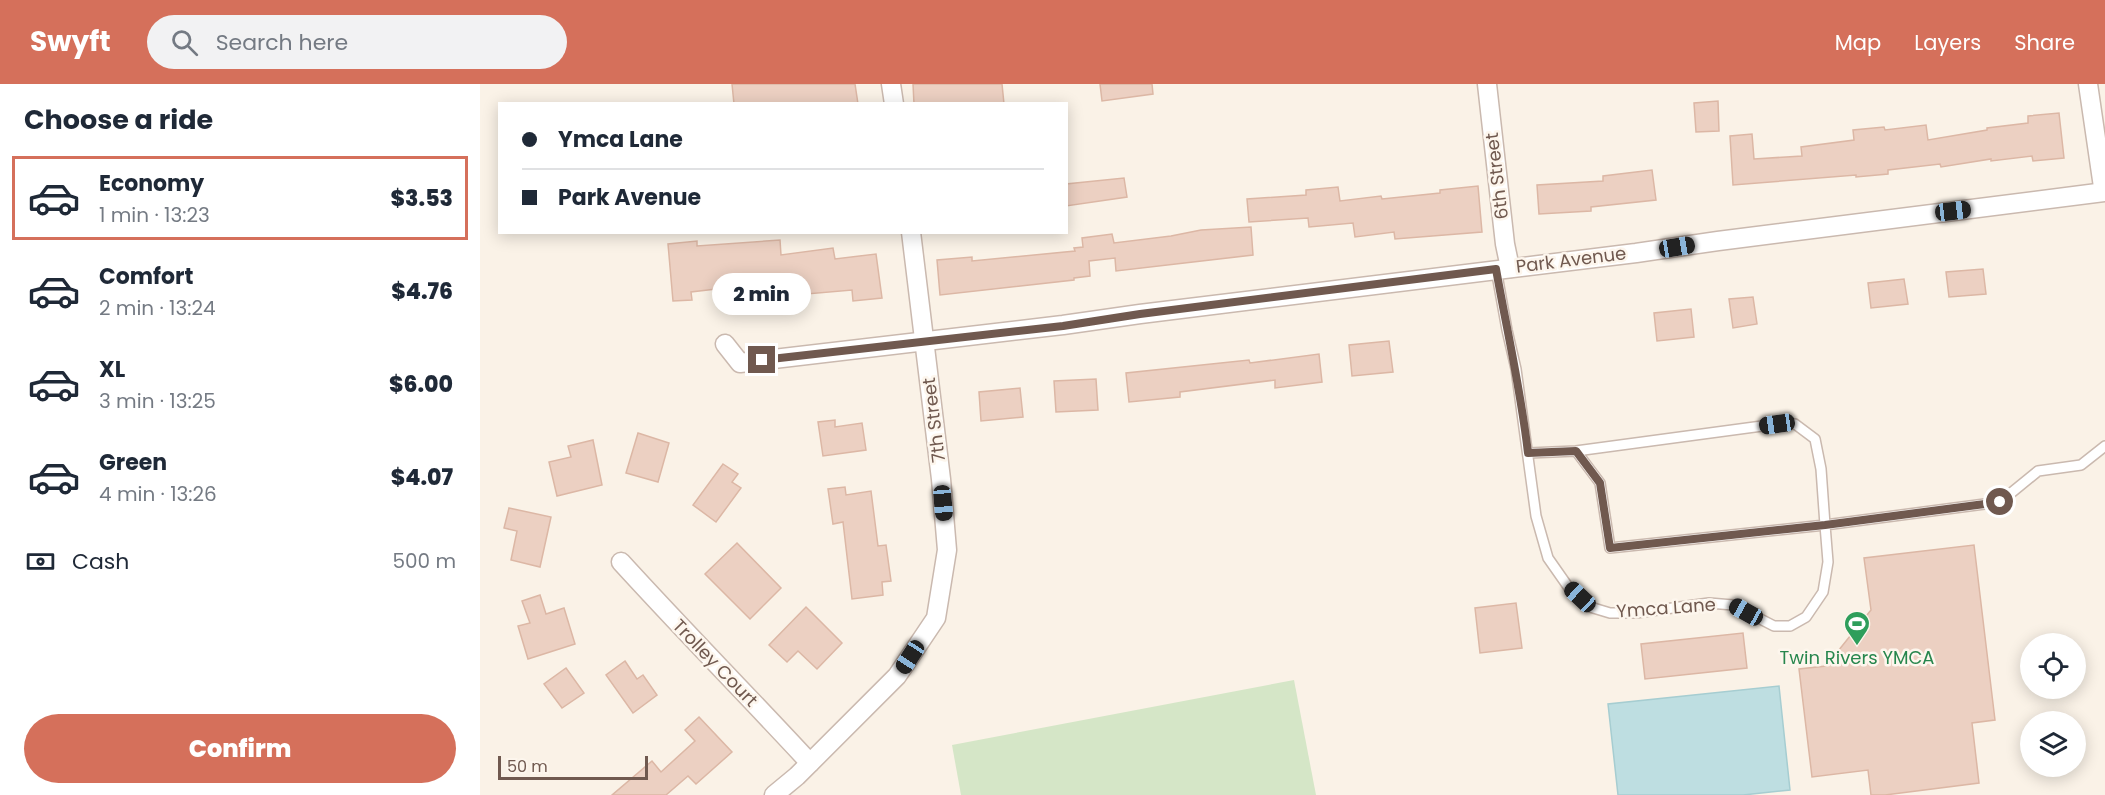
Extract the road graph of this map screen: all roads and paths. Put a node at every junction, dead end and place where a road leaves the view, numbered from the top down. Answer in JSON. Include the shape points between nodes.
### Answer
{"nodes":[{"id":1,"x":891,"y":84,"type":"edge"},
{"id":2,"x":1487,"y":84,"type":"edge"},
{"id":3,"x":2088,"y":84,"type":"edge"},
{"id":4,"x":894,"y":102,"type":"edge"},
{"id":5,"x":2105,"y":190,"type":"edge"},
{"id":6,"x":911,"y":234,"type":"edge"},
{"id":7,"x":1503,"y":268,"type":"junction"},
{"id":8,"x":925,"y":342,"type":"junction"},
{"id":9,"x":725,"y":344,"type":"dead end"},
{"id":10,"x":2105,"y":446,"type":"edge"},
{"id":11,"x":1576,"y":451,"type":"junction"},
{"id":12,"x":1528,"y":453,"type":"junction"},
{"id":13,"x":1825,"y":525,"type":"junction"},
{"id":14,"x":621,"y":562,"type":"dead end"},
{"id":15,"x":810,"y":763,"type":"junction"},
{"id":16,"x":774,"y":795,"type":"edge"}],
"edges":[{"from":1,"to":4,"type":"street"},
{"from":2,"to":7,"type":"street","name":"6th Street","via":[[1505,244]]},
{"from":3,"to":5,"type":"street"},
{"from":5,"to":7,"type":"street","name":"Park Avenue"},
{"from":6,"to":8,"type":"street","name":"7th Street"},
{"from":7,"to":8,"type":"street","name":"Park Avenue"},
{"from":7,"to":12,"type":"lane","name":"Ymca Lane","via":[[1507,330]]},
{"from":8,"to":9,"type":"street","name":"Park Avenue","via":[[740,363]]},
{"from":8,"to":15,"type":"street","name":"7th Street","via":[[947,550],[936,618],[897,676]]},
{"from":10,"to":13,"type":"lane","via":[[2080,465],[2038,471],[2000,502]]},
{"from":11,"to":12,"type":"lane","name":"Ymca Lane"},
{"from":11,"to":13,"type":"lane","via":[[1600,483],[1610,548]]},
{"from":11,"to":13,"type":"lane","name":"Ymca Lane","via":[[1795,424],[1815,439]]},
{"from":12,"to":13,"type":"lane","name":"Ymca Lane","via":[[1536,516],[1548,558],[1569,588],[1590,607],[1610,613],[1708,603],[1733,605],[1774,626],[1790,626],[1806,617],[1823,592],[1828,562]]},
{"from":14,"to":15,"type":"street","name":"Trolley Court"},
{"from":15,"to":16,"type":"street","name":"7th Street"}]}
